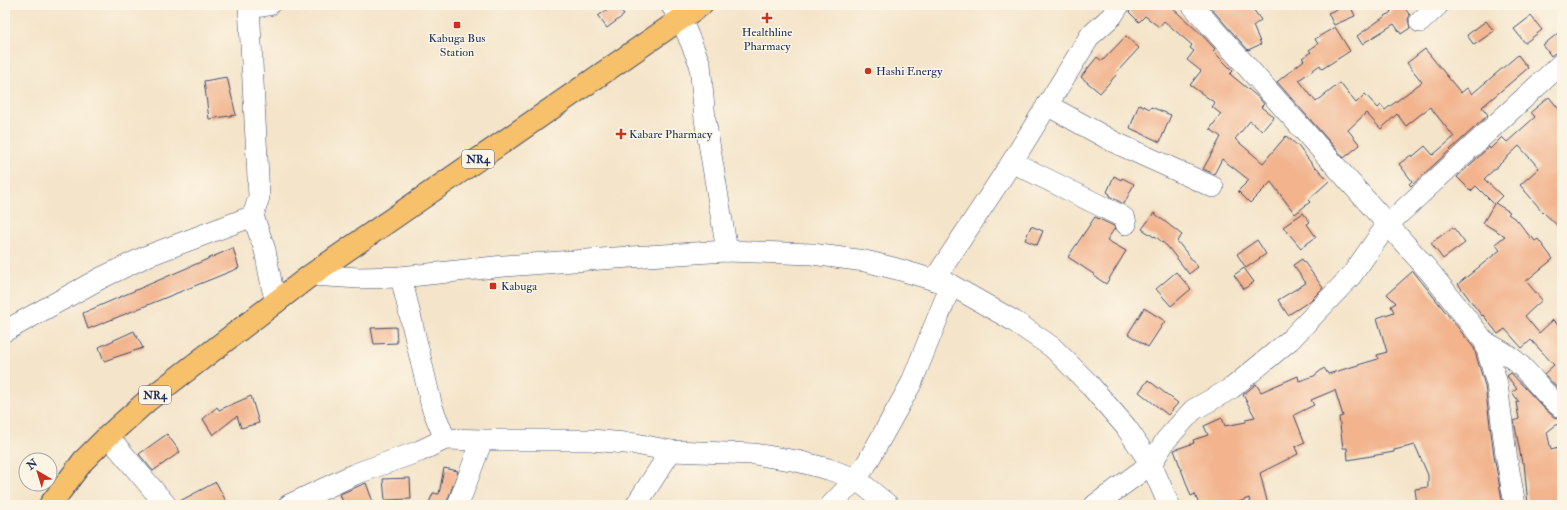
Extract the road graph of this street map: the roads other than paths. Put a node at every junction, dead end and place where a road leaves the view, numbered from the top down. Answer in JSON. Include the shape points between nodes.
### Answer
{"nodes":[{"id":1,"x":701,"y":5,"type":"edge"},
{"id":2,"x":1120,"y":5,"type":"edge"},
{"id":3,"x":1192,"y":5,"type":"edge"},
{"id":4,"x":1438,"y":5,"type":"edge"},
{"id":5,"x":256,"y":6,"type":"edge"},
{"id":6,"x":676,"y":12,"type":"edge"},
{"id":7,"x":1420,"y":22,"type":"dead end"},
{"id":8,"x":1562,"y":63,"type":"edge"},
{"id":9,"x":1046,"y":104,"type":"junction"},
{"id":10,"x":1012,"y":162,"type":"junction"},
{"id":11,"x":1213,"y":187,"type":"dead end"},
{"id":12,"x":253,"y":216,"type":"junction"},
{"id":13,"x":1126,"y":224,"type":"dead end"},
{"id":14,"x":1387,"y":225,"type":"junction"},
{"id":15,"x":727,"y":251,"type":"junction"},
{"id":16,"x":311,"y":275,"type":"junction"},
{"id":17,"x":401,"y":277,"type":"junction"},
{"id":18,"x":942,"y":282,"type":"junction"},
{"id":19,"x":276,"y":302,"type":"junction"},
{"id":20,"x":5,"y":331,"type":"edge"},
{"id":21,"x":1485,"y":342,"type":"junction"},
{"id":22,"x":1562,"y":408,"type":"edge"},
{"id":23,"x":108,"y":436,"type":"junction"},
{"id":24,"x":445,"y":438,"type":"junction"},
{"id":25,"x":482,"y":440,"type":"junction"},
{"id":26,"x":671,"y":451,"type":"junction"},
{"id":27,"x":1151,"y":464,"type":"junction"},
{"id":28,"x":856,"y":479,"type":"junction"},
{"id":29,"x":50,"y":505,"type":"edge"},
{"id":30,"x":166,"y":505,"type":"edge"},
{"id":31,"x":289,"y":505,"type":"edge"},
{"id":32,"x":458,"y":505,"type":"edge"},
{"id":33,"x":636,"y":505,"type":"edge"},
{"id":34,"x":831,"y":505,"type":"edge"},
{"id":35,"x":888,"y":505,"type":"edge"},
{"id":36,"x":1095,"y":505,"type":"edge"},
{"id":37,"x":1169,"y":505,"type":"edge"},
{"id":38,"x":1515,"y":505,"type":"edge"}],
"edges":[{"from":1,"to":6,"type":"highway","number":"NR4"},
{"from":2,"to":9,"type":"street","via":[[1090,36]]},
{"from":3,"to":14,"type":"street"},
{"from":4,"to":7,"type":"street"},
{"from":5,"to":12,"type":"street","via":[[259,197]]},
{"from":6,"to":15,"type":"street","via":[[700,64],[705,119]]},
{"from":6,"to":16,"type":"highway","number":"NR4"},
{"from":8,"to":14,"type":"street"},
{"from":9,"to":10,"type":"street"},
{"from":9,"to":11,"type":"street","via":[[1114,142]]},
{"from":10,"to":13,"type":"street","via":[[1121,216]]},
{"from":10,"to":18,"type":"street"},
{"from":12,"to":19,"type":"street","via":[[265,250]]},
{"from":12,"to":20,"type":"street","via":[[147,256],[94,281]]},
{"from":14,"to":21,"type":"street","via":[[1430,272]]},
{"from":14,"to":27,"type":"street","via":[[1351,276],[1290,340],[1232,388],[1193,410],[1166,440]]},
{"from":15,"to":17,"type":"street","via":[[504,266]]},
{"from":15,"to":18,"type":"street","via":[[812,254],[865,261]]},
{"from":16,"to":17,"type":"street"},
{"from":16,"to":19,"type":"highway","number":"NR4"},
{"from":17,"to":24,"type":"street","via":[[432,407]]},
{"from":18,"to":27,"type":"street","via":[[1014,321],[1052,348],[1093,388],[1126,427]]},
{"from":18,"to":28,"type":"street","via":[[911,384]]},
{"from":19,"to":23,"type":"highway","number":"NR4","via":[[147,401]]},
{"from":21,"to":22,"type":"street","via":[[1508,354]]},
{"from":21,"to":38,"type":"street","via":[[1497,384]]},
{"from":23,"to":29,"type":"highway","number":"NR4","via":[[83,461]]},
{"from":23,"to":30,"type":"street"},
{"from":24,"to":25,"type":"street"},
{"from":24,"to":31,"type":"street","via":[[355,474]]},
{"from":25,"to":26,"type":"street","via":[[591,440],[636,444]]},
{"from":25,"to":32,"type":"street"},
{"from":26,"to":28,"type":"street","via":[[754,454],[810,464]]},
{"from":26,"to":33,"type":"street"},
{"from":27,"to":36,"type":"street"},
{"from":27,"to":37,"type":"street"},
{"from":28,"to":34,"type":"street"},
{"from":28,"to":35,"type":"street"}]}
